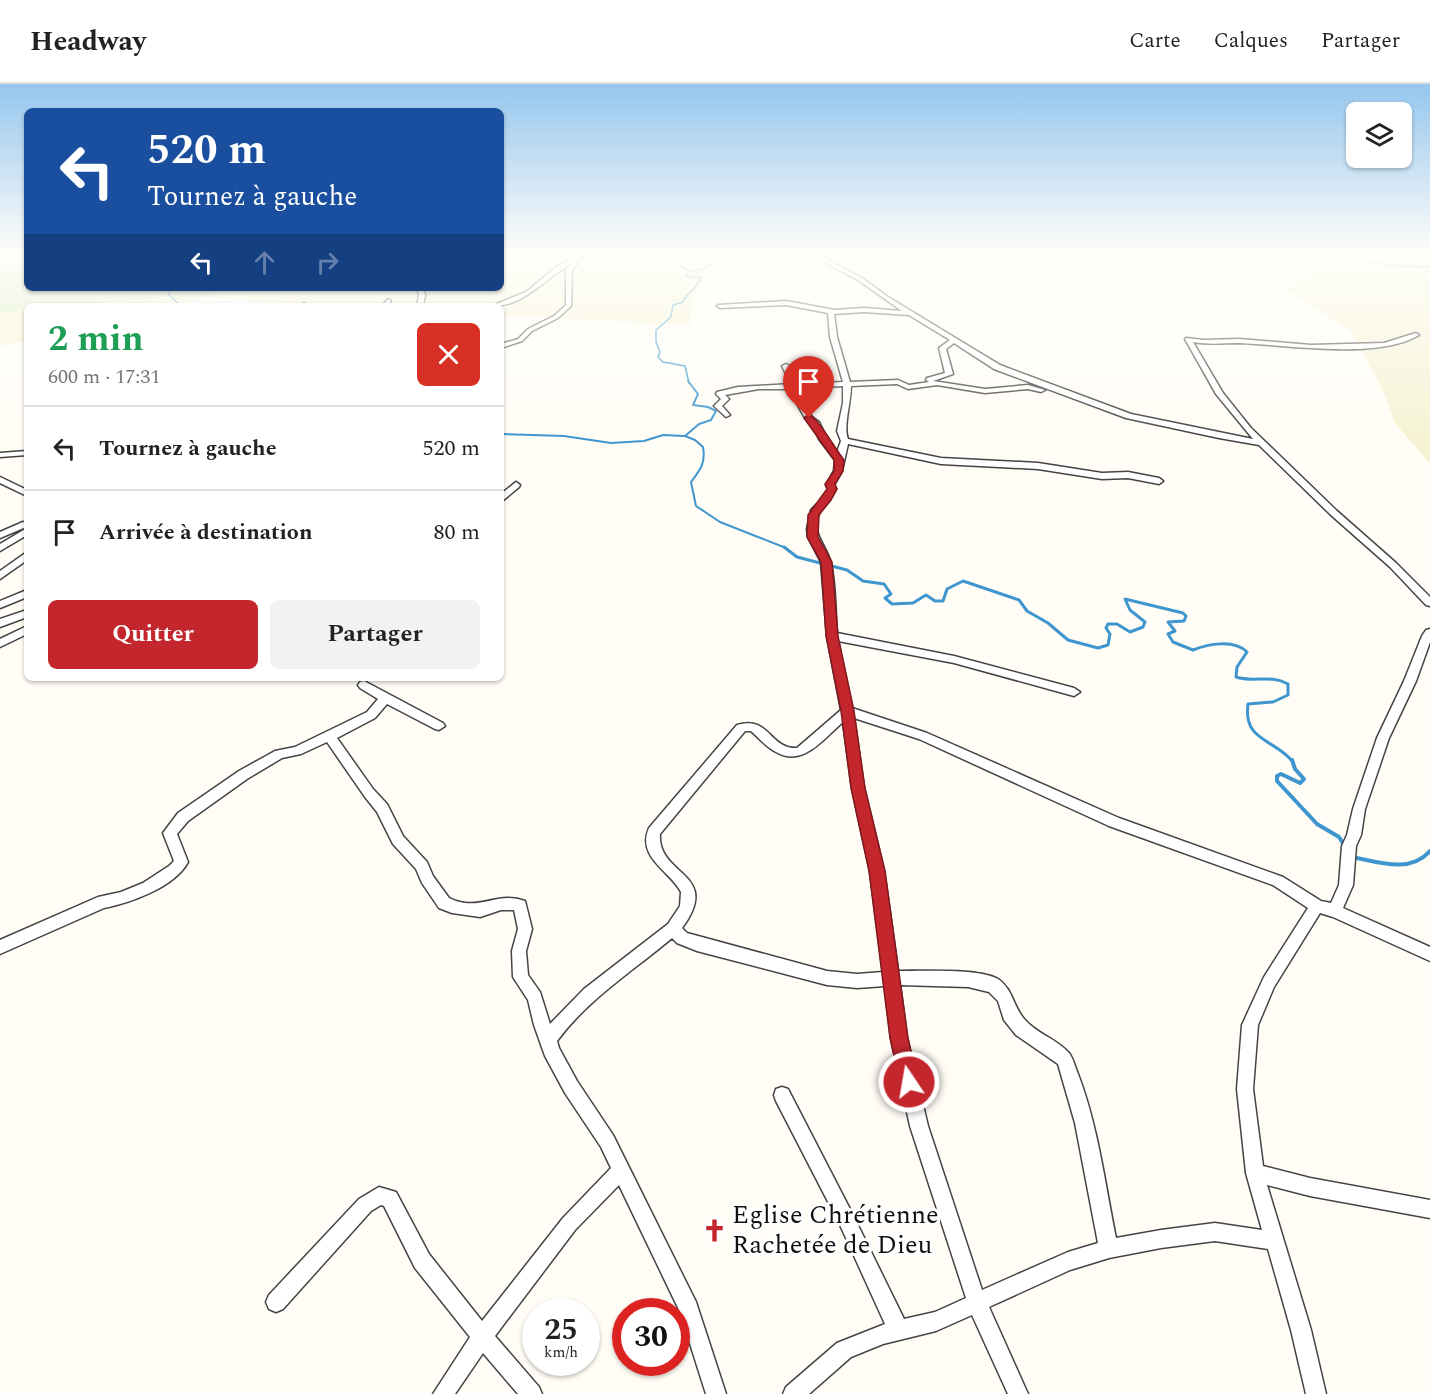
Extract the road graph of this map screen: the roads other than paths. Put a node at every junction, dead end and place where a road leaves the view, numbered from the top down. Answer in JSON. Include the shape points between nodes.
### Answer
{"nodes":[{"id":1,"x":558,"y":315,"type":"edge"},
{"id":2,"x":831,"y":315,"type":"edge"},
{"id":3,"x":915,"y":315,"type":"edge"},
{"id":4,"x":1416,"y":334,"type":"dead end"},
{"id":5,"x":954,"y":340,"type":"junction"},
{"id":6,"x":504,"y":345,"type":"edge"},
{"id":7,"x":786,"y":366,"type":"dead end"},
{"id":8,"x":847,"y":384,"type":"junction"},
{"id":9,"x":794,"y":387,"type":"junction"},
{"id":10,"x":908,"y":387,"type":"junction"},
{"id":11,"x":1076,"y":398,"type":"junction"},
{"id":12,"x":726,"y":415,"type":"dead end"},
{"id":13,"x":844,"y":441,"type":"junction"},
{"id":14,"x":1262,"y":443,"type":"junction"},
{"id":15,"x":24,"y":453,"type":"edge"},
{"id":16,"x":0,"y":455,"type":"edge"},
{"id":17,"x":839,"y":460,"type":"junction"},
{"id":18,"x":0,"y":480,"type":"edge"},
{"id":19,"x":1159,"y":481,"type":"dead end"},
{"id":20,"x":516,"y":485,"type":"dead end"},
{"id":21,"x":24,"y":492,"type":"edge"},
{"id":22,"x":504,"y":496,"type":"edge"},
{"id":23,"x":24,"y":524,"type":"edge"},
{"id":24,"x":24,"y":533,"type":"edge"},
{"id":25,"x":0,"y":535,"type":"edge"},
{"id":26,"x":0,"y":548,"type":"edge"},
{"id":27,"x":24,"y":557,"type":"edge"},
{"id":28,"x":0,"y":576,"type":"edge"},
{"id":29,"x":24,"y":595,"type":"edge"},
{"id":30,"x":1430,"y":603,"type":"edge"},
{"id":31,"x":0,"y":605,"type":"edge"},
{"id":32,"x":24,"y":614,"type":"edge"},
{"id":33,"x":0,"y":623,"type":"edge"},
{"id":34,"x":24,"y":630,"type":"edge"},
{"id":35,"x":24,"y":631,"type":"edge"},
{"id":36,"x":1430,"y":633,"type":"edge"},
{"id":37,"x":0,"y":636,"type":"edge"},
{"id":38,"x":832,"y":636,"type":"junction"},
{"id":39,"x":0,"y":643,"type":"edge"},
{"id":40,"x":364,"y":685,"type":"dead end"},
{"id":41,"x":1074,"y":692,"type":"dead end"},
{"id":42,"x":385,"y":698,"type":"junction"},
{"id":43,"x":848,"y":711,"type":"junction"},
{"id":44,"x":439,"y":726,"type":"dead end"},
{"id":45,"x":329,"y":736,"type":"junction"},
{"id":46,"x":1317,"y":906,"type":"junction"},
{"id":47,"x":1335,"y":911,"type":"junction"},
{"id":48,"x":673,"y":929,"type":"junction"},
{"id":49,"x":0,"y":947,"type":"edge"},
{"id":50,"x":1430,"y":954,"type":"edge"},
{"id":51,"x":893,"y":978,"type":"junction"},
{"id":52,"x":549,"y":1039,"type":"junction"},
{"id":53,"x":782,"y":1095,"type":"dead end"},
{"id":54,"x":621,"y":1171,"type":"junction"},
{"id":55,"x":1255,"y":1173,"type":"junction"},
{"id":56,"x":1430,"y":1209,"type":"edge"},
{"id":57,"x":1276,"y":1241,"type":"junction"},
{"id":58,"x":1109,"y":1249,"type":"junction"},
{"id":59,"x":276,"y":1302,"type":"dead end"},
{"id":60,"x":977,"y":1303,"type":"junction"},
{"id":61,"x":898,"y":1329,"type":"junction"},
{"id":62,"x":482,"y":1337,"type":"junction"},
{"id":63,"x":443,"y":1394,"type":"edge"},
{"id":64,"x":532,"y":1394,"type":"edge"},
{"id":65,"x":716,"y":1394,"type":"edge"},
{"id":66,"x":793,"y":1394,"type":"edge"},
{"id":67,"x":1018,"y":1394,"type":"edge"},
{"id":68,"x":1316,"y":1394,"type":"edge"}],
"edges":[{"from":1,"to":6,"type":"street","via":[[520,340]]},
{"from":2,"to":8,"type":"street"},
{"from":3,"to":5,"type":"street"},
{"from":4,"to":14,"type":"street","via":[[1385,345],[1311,347],[1188,339],[1220,394]]},
{"from":5,"to":10,"type":"street","via":[[942,348],[949,374]]},
{"from":5,"to":11,"type":"street","via":[[997,367]]},
{"from":7,"to":9,"type":"street"},
{"from":8,"to":9,"type":"street"},
{"from":8,"to":10,"type":"street","via":[[898,382]]},
{"from":8,"to":13,"type":"street","via":[[841,431]]},
{"from":9,"to":12,"type":"street","via":[[759,387],[720,394],[725,399],[718,406]]},
{"from":9,"to":17,"type":"street","via":[[809,418]]},
{"from":10,"to":11,"type":"street","via":[[937,383],[985,391],[1028,387]]},
{"from":11,"to":14,"type":"street","via":[[1129,416]]},
{"from":13,"to":17,"type":"street"},
{"from":13,"to":19,"type":"street","via":[[941,461],[1038,466]]},
{"from":14,"to":30,"type":"street"},
{"from":15,"to":16,"type":"street"},
{"from":17,"to":38,"type":"street","via":[[828,498],[812,520],[813,537],[826,562]]},
{"from":18,"to":21,"type":"street"},
{"from":20,"to":22,"type":"street"},
{"from":23,"to":25,"type":"street"},
{"from":24,"to":26,"type":"street"},
{"from":27,"to":28,"type":"street"},
{"from":29,"to":31,"type":"street"},
{"from":32,"to":33,"type":"street"},
{"from":34,"to":37,"type":"street"},
{"from":35,"to":39,"type":"street"},
{"from":36,"to":47,"type":"street","via":[[1383,738],[1362,799],[1349,846],[1346,885]]},
{"from":38,"to":41,"type":"street","via":[[886,644]]},
{"from":38,"to":43,"type":"street"},
{"from":40,"to":42,"type":"street"},
{"from":42,"to":44,"type":"street"},
{"from":42,"to":45,"type":"street","via":[[377,711]]},
{"from":43,"to":46,"type":"street","via":[[923,736],[1114,822],[1278,881]]},
{"from":43,"to":48,"type":"street","via":[[793,754],[786,753],[754,727],[741,728],[654,832],[653,851],[690,897]]},
{"from":43,"to":51,"type":"street"},
{"from":45,"to":49,"type":"street","via":[[279,754],[183,818],[170,833],[181,862],[165,877]]},
{"from":45,"to":52,"type":"street","via":[[382,808],[398,840],[423,866],[444,903],[480,911],[501,904],[520,906],[525,928],[519,951],[521,977],[535,997]]},
{"from":46,"to":47,"type":"street"},
{"from":46,"to":55,"type":"street","via":[[1269,982],[1250,1025],[1245,1089]]},
{"from":47,"to":50,"type":"street"},
{"from":48,"to":51,"type":"street","via":[[697,944],[827,978]]},
{"from":48,"to":52,"type":"street","via":[[611,976]]},
{"from":51,"to":58,"type":"street","via":[[968,980],[993,985],[1005,997],[1010,1015],[1022,1029],[1064,1059],[1084,1123]]},
{"from":51,"to":60,"type":"street","via":[[899,1038],[919,1126]]},
{"from":52,"to":54,"type":"street","via":[[571,1087],[607,1141]]},
{"from":53,"to":61,"type":"street"},
{"from":54,"to":62,"type":"street","via":[[569,1224]]},
{"from":54,"to":65,"type":"street","via":[[689,1309]]},
{"from":55,"to":56,"type":"street"},
{"from":55,"to":57,"type":"street"},
{"from":57,"to":58,"type":"street","via":[[1215,1232]]},
{"from":57,"to":68,"type":"street"},
{"from":58,"to":60,"type":"street","via":[[1068,1261]]},
{"from":59,"to":62,"type":"street","via":[[365,1205],[379,1196],[390,1198],[422,1261]]},
{"from":60,"to":61,"type":"street","via":[[936,1322]]},
{"from":60,"to":67,"type":"street"},
{"from":61,"to":66,"type":"street","via":[[844,1350]]},
{"from":62,"to":63,"type":"street"},
{"from":62,"to":64,"type":"street"}]}
